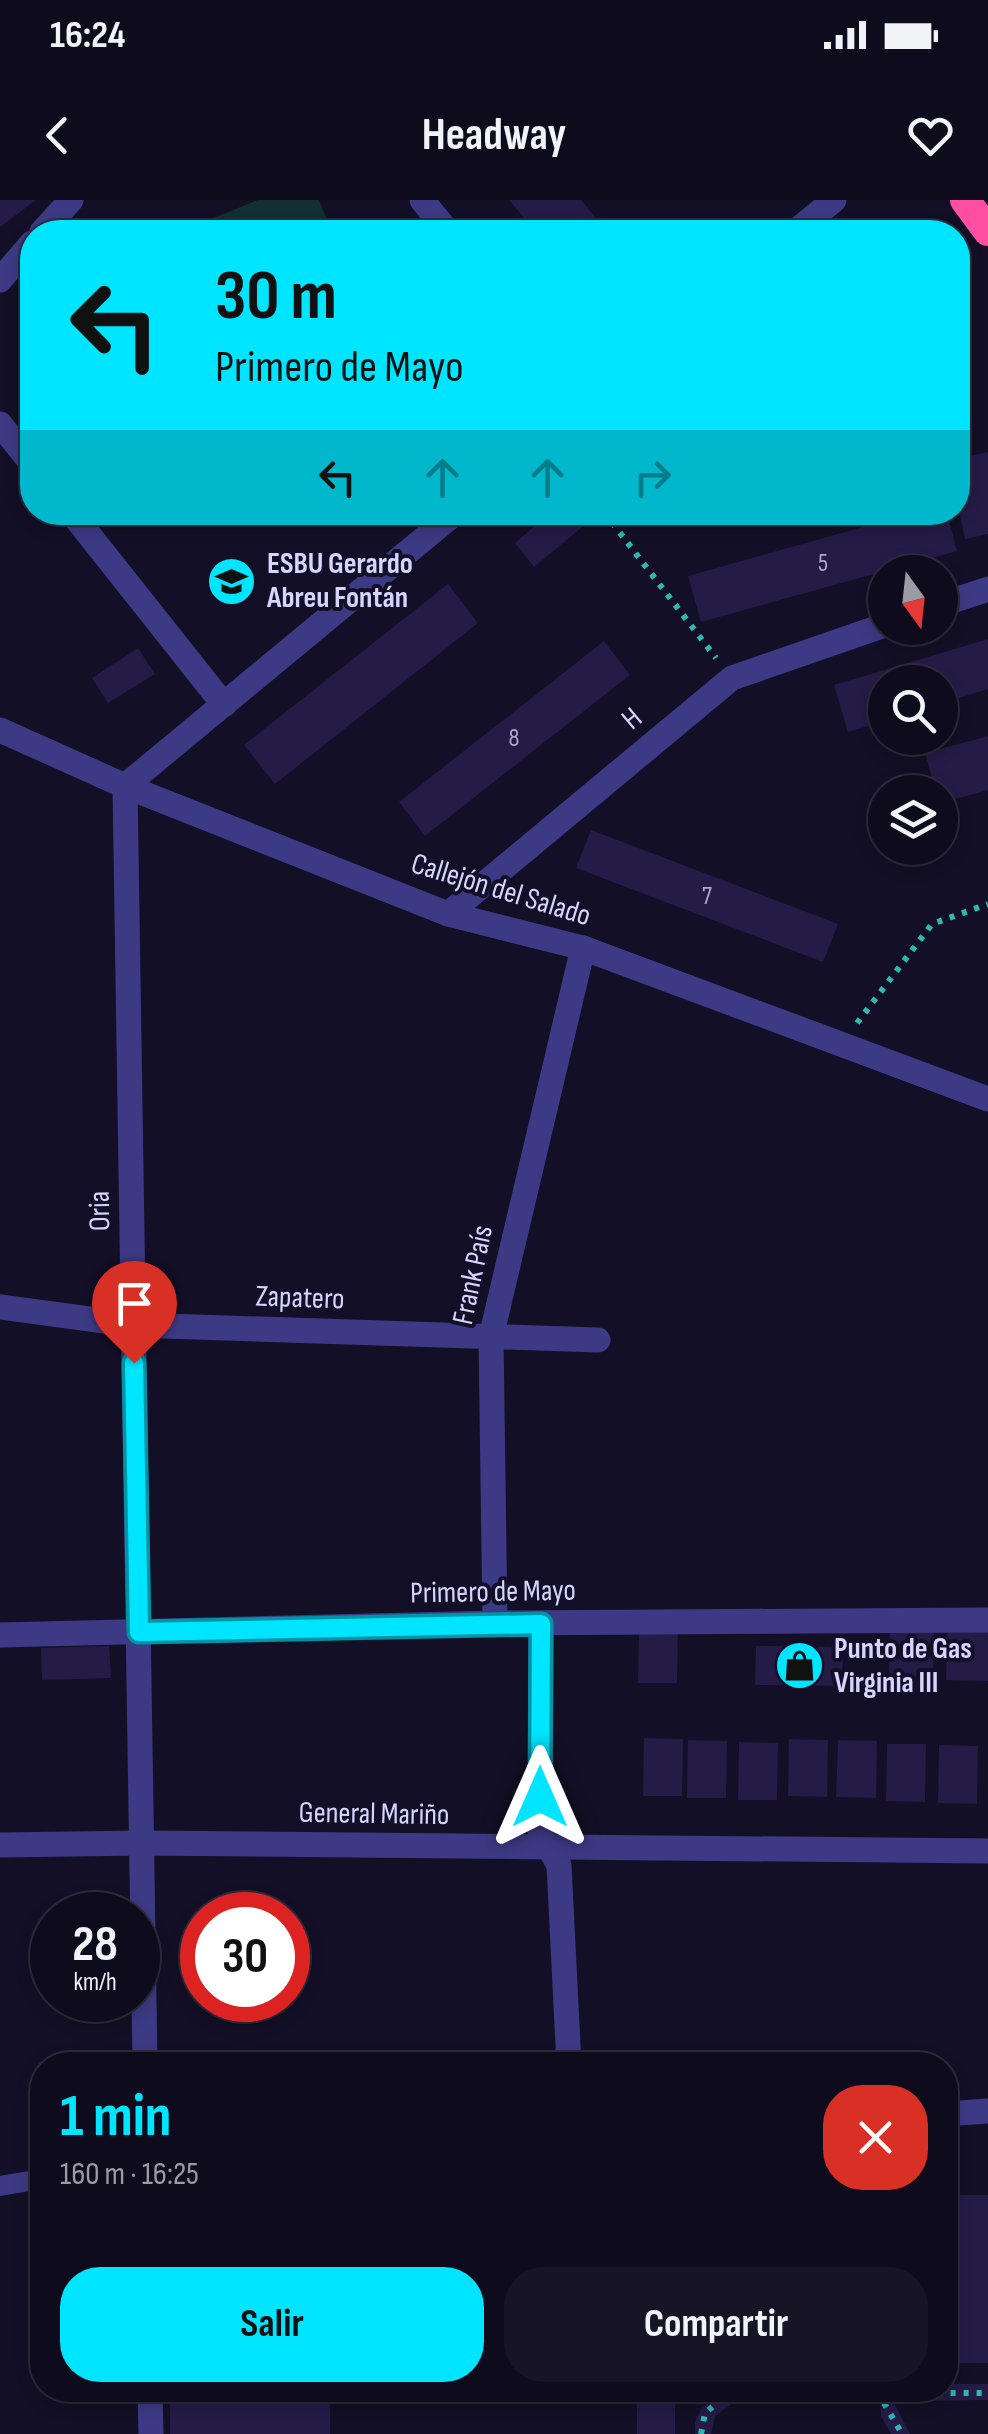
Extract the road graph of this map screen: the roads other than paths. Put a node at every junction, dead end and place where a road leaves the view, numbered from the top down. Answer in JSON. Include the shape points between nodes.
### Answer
{"nodes":[{"id":1,"x":71,"y":200,"type":"edge"},
{"id":2,"x":422,"y":200,"type":"edge"},
{"id":3,"x":834,"y":200,"type":"edge"},
{"id":4,"x":965,"y":200,"type":"edge"},
{"id":5,"x":53,"y":220,"type":"edge"},
{"id":6,"x":438,"y":220,"type":"edge"},
{"id":7,"x":810,"y":220,"type":"edge"},
{"id":8,"x":988,"y":231,"type":"edge"},
{"id":9,"x":20,"y":257,"type":"edge"},
{"id":10,"x":0,"y":280,"type":"edge"},
{"id":11,"x":0,"y":424,"type":"edge"},
{"id":12,"x":20,"y":449,"type":"edge"},
{"id":13,"x":81,"y":525,"type":"edge"},
{"id":14,"x":440,"y":525,"type":"edge"},
{"id":15,"x":988,"y":589,"type":"edge"},
{"id":16,"x":958,"y":600,"type":"edge"},
{"id":17,"x":868,"y":630,"type":"edge"},
{"id":18,"x":224,"y":705,"type":"junction"},
{"id":19,"x":0,"y":730,"type":"edge"},
{"id":20,"x":126,"y":786,"type":"junction"},
{"id":21,"x":448,"y":914,"type":"junction"},
{"id":22,"x":583,"y":948,"type":"junction"},
{"id":23,"x":988,"y":1099,"type":"edge"},
{"id":24,"x":0,"y":1307,"type":"edge"},
{"id":25,"x":134,"y":1325,"type":"junction"},
{"id":26,"x":491,"y":1337,"type":"junction"},
{"id":27,"x":598,"y":1340,"type":"dead end"},
{"id":28,"x":988,"y":1620,"type":"edge"},
{"id":29,"x":496,"y":1624,"type":"junction"},
{"id":30,"x":541,"y":1624,"type":"junction"},
{"id":31,"x":139,"y":1632,"type":"junction"},
{"id":32,"x":0,"y":1635,"type":"edge"},
{"id":33,"x":142,"y":1844,"type":"junction"},
{"id":34,"x":0,"y":1845,"type":"edge"},
{"id":35,"x":549,"y":1848,"type":"junction"},
{"id":36,"x":988,"y":1851,"type":"edge"},
{"id":37,"x":145,"y":2052,"type":"edge"},
{"id":38,"x":567,"y":2052,"type":"edge"},
{"id":39,"x":988,"y":2111,"type":"edge"},
{"id":40,"x":958,"y":2113,"type":"edge"},
{"id":41,"x":30,"y":2182,"type":"edge"},
{"id":42,"x":0,"y":2186,"type":"edge"},
{"id":43,"x":150,"y":2402,"type":"edge"},
{"id":44,"x":151,"y":2434,"type":"edge"}],
"edges":[{"from":1,"to":5,"type":"street"},
{"from":2,"to":6,"type":"street"},
{"from":3,"to":7,"type":"street"},
{"from":4,"to":8,"type":"highway"},
{"from":9,"to":10,"type":"street"},
{"from":11,"to":12,"type":"street"},
{"from":13,"to":18,"type":"street"},
{"from":14,"to":18,"type":"street"},
{"from":15,"to":16,"type":"street"},
{"from":17,"to":21,"type":"street","name":"H","via":[[732,678]]},
{"from":18,"to":20,"type":"street"},
{"from":19,"to":20,"type":"street","name":"Callejón del Salado"},
{"from":20,"to":21,"type":"street","name":"Callejón del Salado"},
{"from":20,"to":25,"type":"street","name":"Oria"},
{"from":21,"to":22,"type":"street","name":"Callejón del Salado"},
{"from":22,"to":23,"type":"street","name":"Callejón del Salado"},
{"from":22,"to":26,"type":"street","name":"Frank País"},
{"from":24,"to":25,"type":"street","name":"Zapatero"},
{"from":25,"to":26,"type":"street","name":"Zapatero"},
{"from":25,"to":31,"type":"street","name":"Oria"},
{"from":26,"to":27,"type":"street","name":"Zapatero"},
{"from":26,"to":29,"type":"street","name":"Frank País"},
{"from":28,"to":30,"type":"street","name":"Primero de Mayo"},
{"from":29,"to":30,"type":"street","name":"Primero de Mayo"},
{"from":29,"to":31,"type":"street","name":"Primero de Mayo"},
{"from":30,"to":35,"type":"street","via":[[540,1832]]},
{"from":31,"to":32,"type":"street","name":"Primero de Mayo"},
{"from":31,"to":33,"type":"street","name":"Oria"},
{"from":33,"to":34,"type":"street","name":"General Mariño"},
{"from":33,"to":35,"type":"street","name":"General Mariño"},
{"from":33,"to":37,"type":"street","name":"Oria"},
{"from":35,"to":36,"type":"street","name":"General Mariño"},
{"from":35,"to":38,"type":"street","via":[[559,1866]]},
{"from":39,"to":40,"type":"street"},
{"from":41,"to":42,"type":"lane"},
{"from":43,"to":44,"type":"street"}]}
